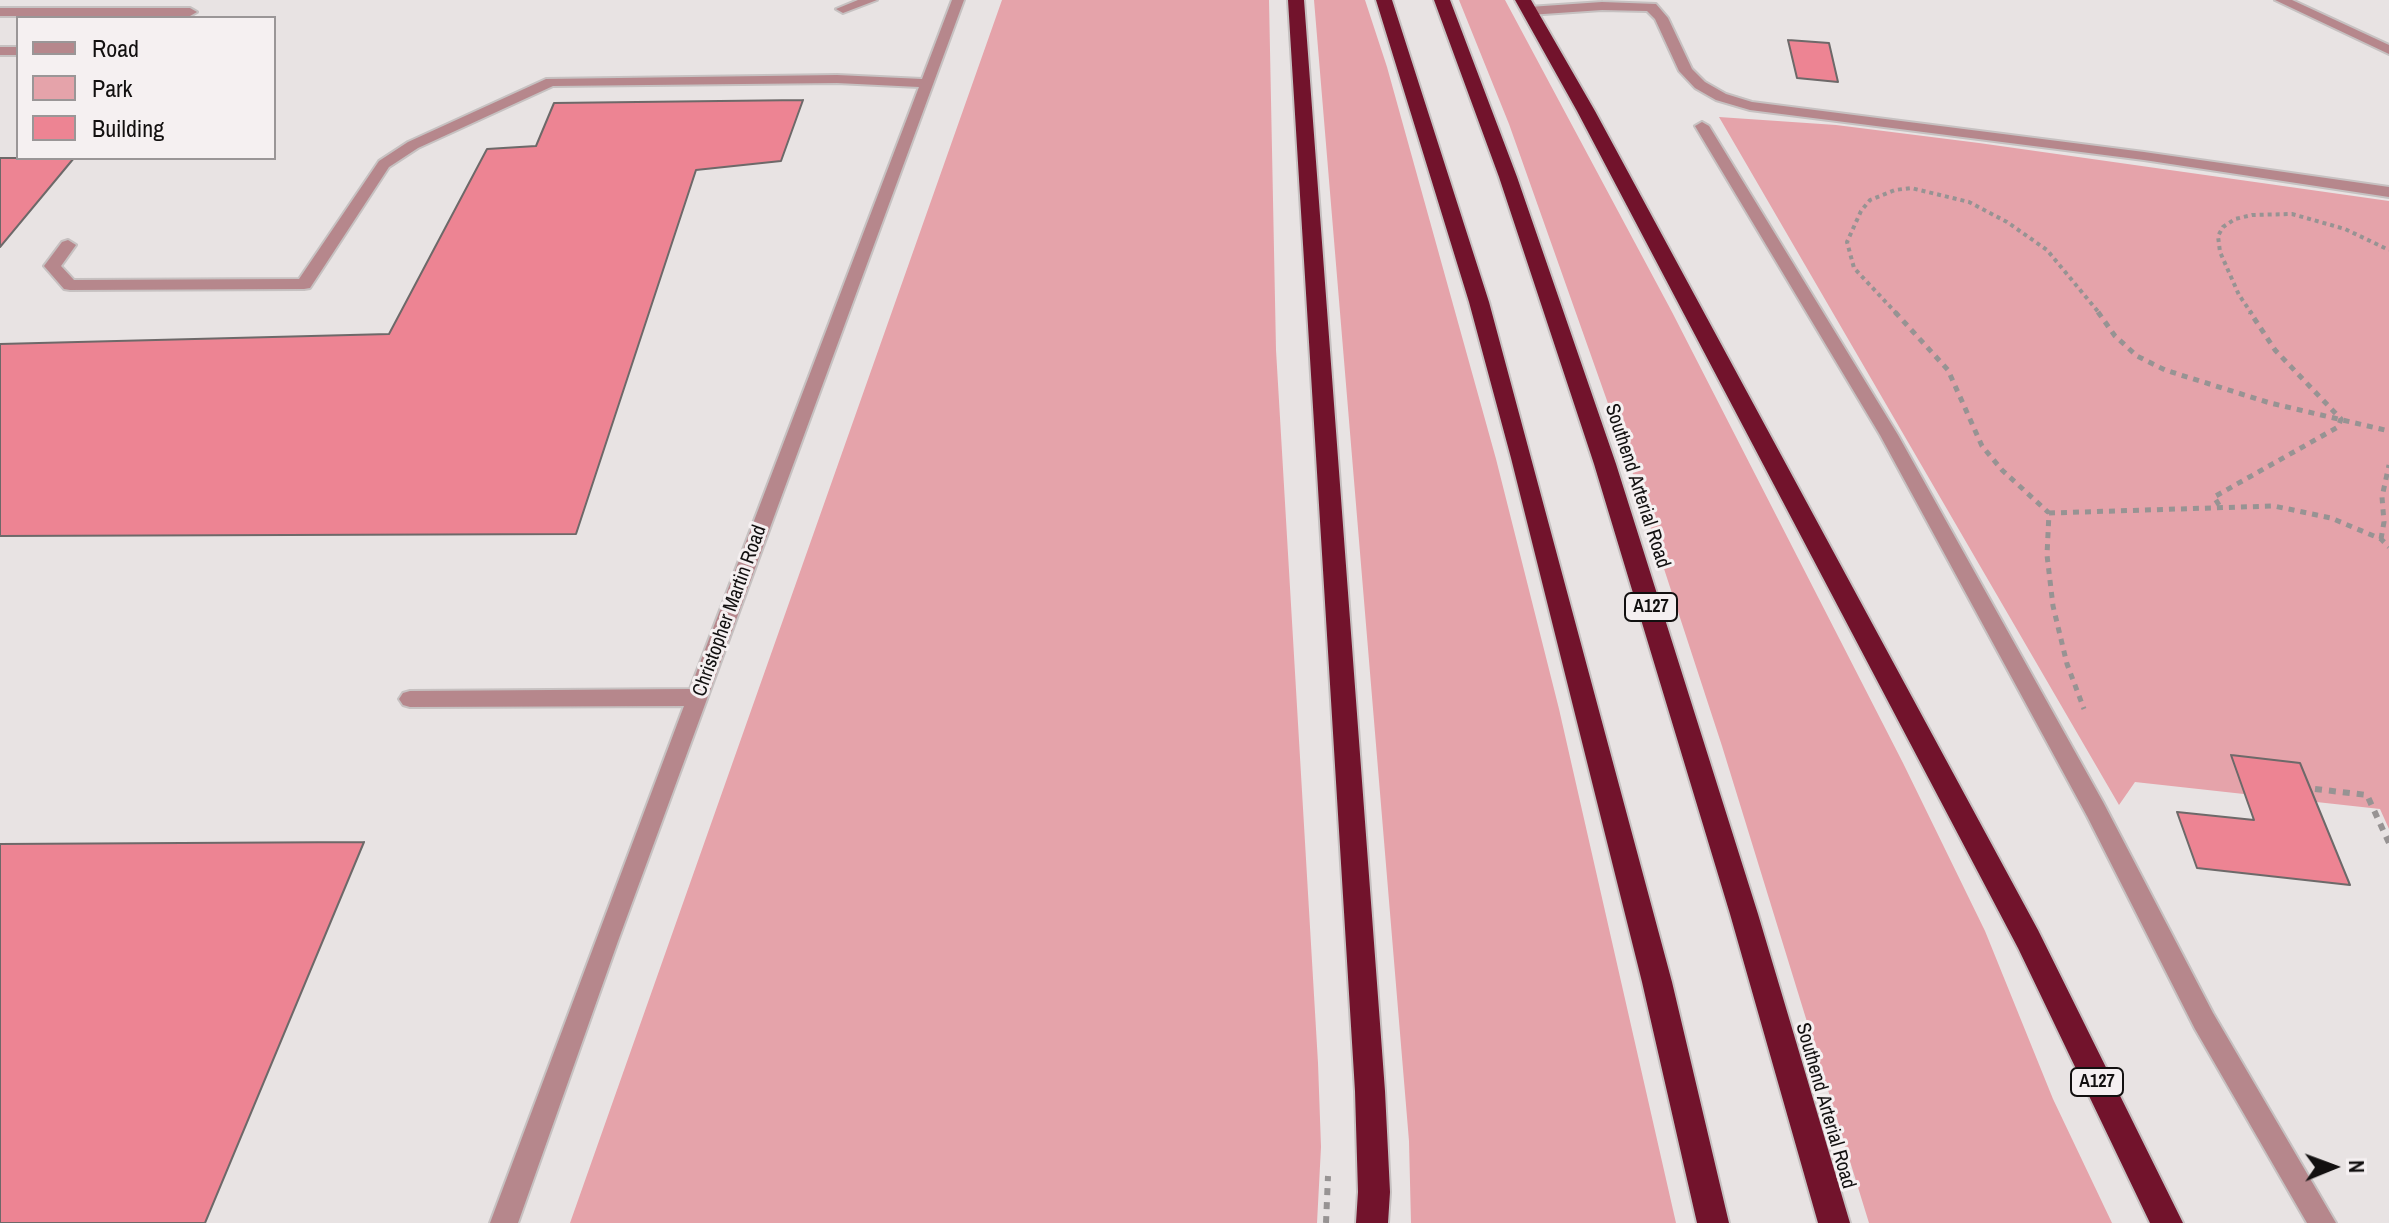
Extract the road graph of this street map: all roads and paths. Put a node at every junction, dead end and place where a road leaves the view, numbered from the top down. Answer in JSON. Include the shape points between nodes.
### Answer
{"nodes":[{"id":1,"x":871,"y":0,"type":"edge"},
{"id":2,"x":958,"y":0,"type":"edge"},
{"id":3,"x":1296,"y":0,"type":"edge"},
{"id":4,"x":1384,"y":0,"type":"edge"},
{"id":5,"x":1442,"y":0,"type":"edge"},
{"id":6,"x":2281,"y":0,"type":"edge"},
{"id":7,"x":1526,"y":5,"type":"edge"},
{"id":8,"x":843,"y":9,"type":"dead end"},
{"id":9,"x":0,"y":12,"type":"edge"},
{"id":10,"x":190,"y":12,"type":"dead end"},
{"id":11,"x":2389,"y":50,"type":"edge"},
{"id":12,"x":927,"y":83,"type":"junction"},
{"id":13,"x":1702,"y":126,"type":"dead end"},
{"id":14,"x":2389,"y":192,"type":"edge"},
{"id":15,"x":68,"y":245,"type":"dead end"},
{"id":16,"x":2389,"y":250,"type":"edge"},
{"id":17,"x":2341,"y":419,"type":"junction"},
{"id":18,"x":2389,"y":431,"type":"edge"},
{"id":19,"x":2389,"y":465,"type":"edge"},
{"id":20,"x":2219,"y":505,"type":"junction"},
{"id":21,"x":2049,"y":513,"type":"junction"},
{"id":22,"x":2381,"y":539,"type":"junction"},
{"id":23,"x":2389,"y":547,"type":"edge"},
{"id":24,"x":698,"y":697,"type":"junction"},
{"id":25,"x":410,"y":699,"type":"dead end"},
{"id":26,"x":2089,"y":719,"type":"dead end"},
{"id":27,"x":2315,"y":789,"type":"dead end"},
{"id":28,"x":2389,"y":843,"type":"edge"},
{"id":29,"x":504,"y":1223,"type":"edge"},
{"id":30,"x":1372,"y":1223,"type":"edge"},
{"id":31,"x":1713,"y":1223,"type":"edge"},
{"id":32,"x":1834,"y":1223,"type":"edge"},
{"id":33,"x":2167,"y":1223,"type":"edge"},
{"id":34,"x":2322,"y":1223,"type":"edge"}],
"edges":[{"from":1,"to":8,"type":"street"},
{"from":2,"to":12,"type":"street","name":"Christopher Martin Road"},
{"from":3,"to":30,"type":"highway","via":[[1370,1091]]},
{"from":4,"to":31,"type":"highway","via":[[1475,288],[1522,458],[1646,936]]},
{"from":5,"to":32,"type":"highway","name":"Southend Arterial Road","number":"A127","via":[[1605,464]]},
{"from":6,"to":11,"type":"street"},
{"from":7,"to":14,"type":"street","via":[[1651,7],[1686,71],[1700,85],[1750,106]]},
{"from":7,"to":33,"type":"highway","number":"A127","via":[[2020,925]]},
{"from":9,"to":10,"type":"street"},
{"from":12,"to":15,"type":"street","via":[[551,82],[413,145],[384,164],[304,284],[70,285],[52,266]]},
{"from":12,"to":24,"type":"street","name":"Christopher Martin Road"},
{"from":13,"to":34,"type":"street","via":[[1889,435],[2089,797],[2204,1021]]},
{"from":16,"to":17,"type":"path","via":[[2345,229],[2292,214],[2235,219],[2218,236],[2226,271],[2256,322],[2275,350]]},
{"from":17,"to":18,"type":"path"},
{"from":17,"to":20,"type":"path","via":[[2338,427],[2214,497]]},
{"from":17,"to":21,"type":"path","via":[[2233,392],[2137,356],[2115,336],[2066,268],[1989,210],[1911,188],[1870,200],[1847,242],[1854,268],[1948,370],[1982,446]]},
{"from":19,"to":22,"type":"path"},
{"from":20,"to":21,"type":"path"},
{"from":20,"to":22,"type":"path","via":[[2300,510]]},
{"from":21,"to":26,"type":"path","via":[[2053,606],[2067,664]]},
{"from":22,"to":23,"type":"path"},
{"from":24,"to":25,"type":"street"},
{"from":24,"to":29,"type":"street","name":"Christopher Martin Road"},
{"from":27,"to":28,"type":"path","via":[[2367,795]]}]}
